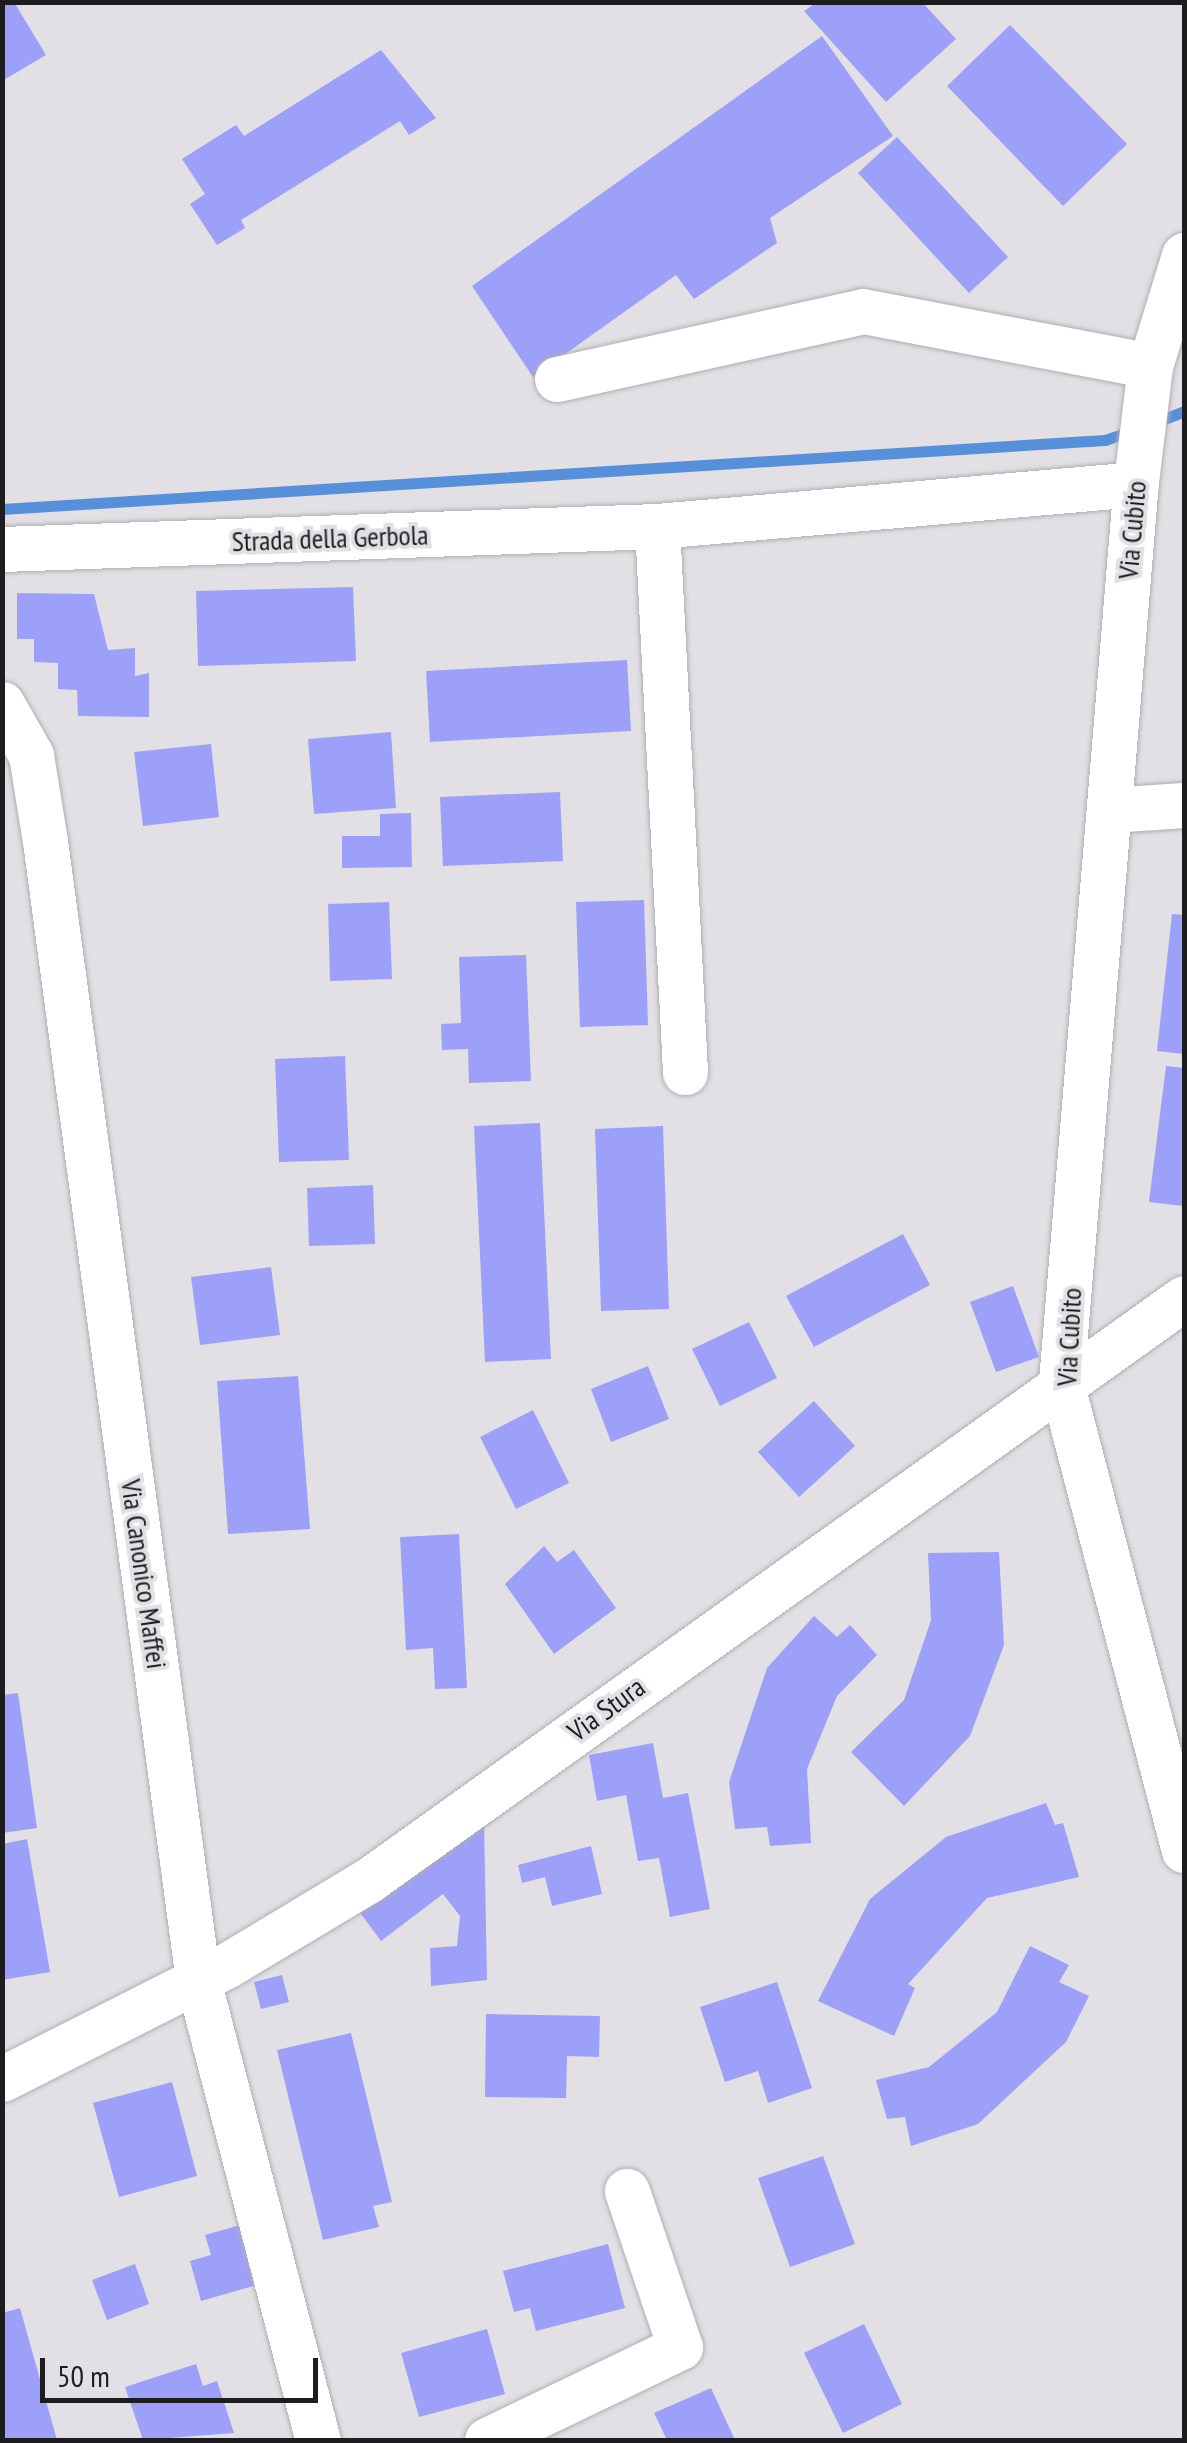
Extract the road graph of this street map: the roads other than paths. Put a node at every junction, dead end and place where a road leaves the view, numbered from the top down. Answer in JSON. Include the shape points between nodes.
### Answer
{"nodes":[{"id":1,"x":1184,"y":255,"type":"edge"},
{"id":2,"x":1149,"y":376,"type":"junction"},
{"id":3,"x":557,"y":379,"type":"dead end"},
{"id":4,"x":1136,"y":483,"type":"junction"},
{"id":5,"x":657,"y":526,"type":"junction"},
{"id":6,"x":2,"y":549,"type":"edge"},
{"id":7,"x":2,"y":704,"type":"edge"},
{"id":8,"x":1184,"y":806,"type":"edge"},
{"id":9,"x":1110,"y":810,"type":"junction"},
{"id":10,"x":686,"y":1072,"type":"dead end"},
{"id":11,"x":1184,"y":1298,"type":"edge"},
{"id":12,"x":1061,"y":1382,"type":"junction"},
{"id":13,"x":1184,"y":1850,"type":"edge"},
{"id":14,"x":198,"y":1980,"type":"junction"},
{"id":15,"x":2,"y":2079,"type":"edge"},
{"id":16,"x":626,"y":2191,"type":"dead end"},
{"id":17,"x":318,"y":2440,"type":"edge"},
{"id":18,"x":487,"y":2440,"type":"edge"}],
"edges":[{"from":1,"to":2,"type":"street","name":"Via Cubito"},
{"from":2,"to":3,"type":"street","via":[[864,311]]},
{"from":2,"to":4,"type":"street","name":"Via Cubito"},
{"from":4,"to":5,"type":"street","name":"Strada della Gerbola"},
{"from":4,"to":9,"type":"street","name":"Via Cubito"},
{"from":5,"to":6,"type":"street","name":"Strada della Gerbola"},
{"from":5,"to":10,"type":"street"},
{"from":7,"to":14,"type":"street","name":"Via Canonico Maffei","via":[[30,755],[46,841]]},
{"from":8,"to":9,"type":"street"},
{"from":9,"to":12,"type":"street","name":"Via Cubito"},
{"from":11,"to":12,"type":"street","name":"Via Stura"},
{"from":12,"to":13,"type":"street","name":"Via Cubito"},
{"from":12,"to":14,"type":"street","name":"Via Stura","via":[[369,1880]]},
{"from":14,"to":15,"type":"street","name":"Via Stura"},
{"from":14,"to":17,"type":"street","name":"Via Canonico Maffei"},
{"from":16,"to":18,"type":"street","via":[[680,2347]]}]}
